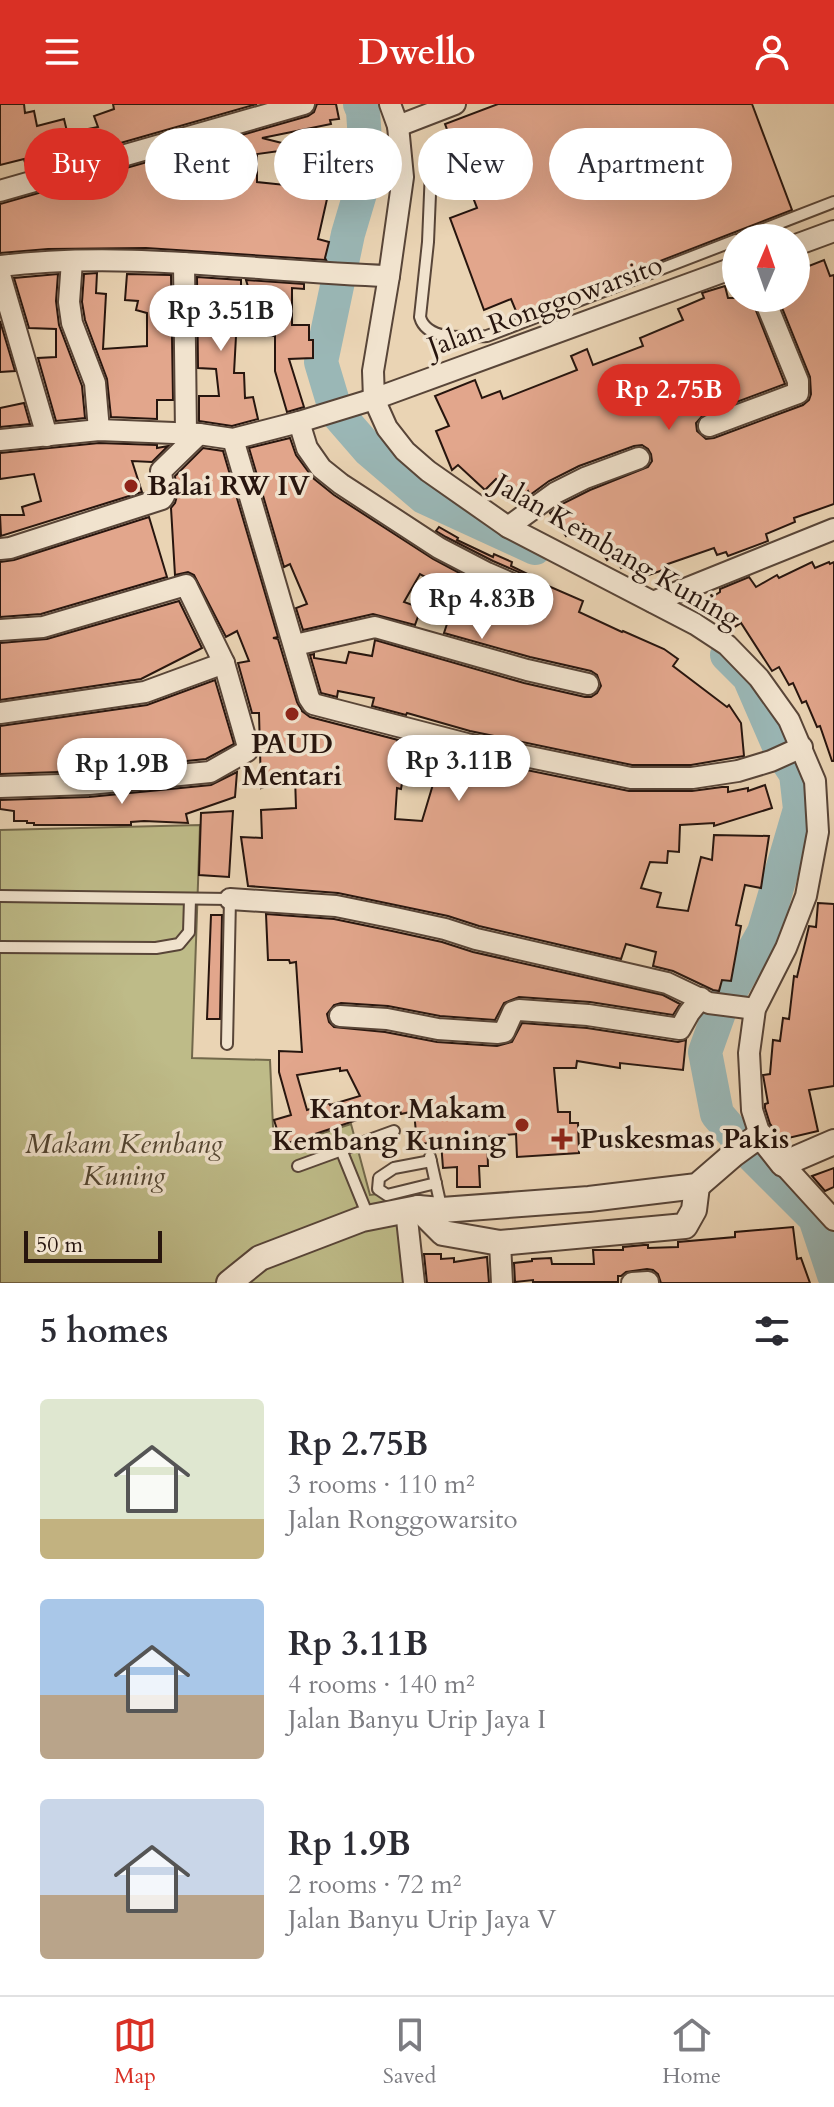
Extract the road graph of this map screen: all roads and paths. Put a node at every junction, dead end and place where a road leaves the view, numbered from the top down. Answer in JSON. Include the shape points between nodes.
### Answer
{"nodes":[{"id":1,"x":304,"y":104,"type":"edge"},
{"id":2,"x":391,"y":104,"type":"edge"},
{"id":3,"x":455,"y":104,"type":"edge"},
{"id":4,"x":398,"y":126,"type":"junction"},
{"id":5,"x":0,"y":191,"type":"edge"},
{"id":6,"x":430,"y":200,"type":"edge"},
{"id":7,"x":834,"y":202,"type":"edge"},
{"id":8,"x":778,"y":224,"type":"edge"},
{"id":9,"x":834,"y":231,"type":"edge"},
{"id":10,"x":810,"y":240,"type":"edge"},
{"id":11,"x":722,"y":246,"type":"edge"},
{"id":12,"x":72,"y":261,"type":"junction"},
{"id":13,"x":184,"y":263,"type":"junction"},
{"id":14,"x":0,"y":266,"type":"edge"},
{"id":15,"x":722,"y":272,"type":"edge"},
{"id":16,"x":0,"y":275,"type":"edge"},
{"id":17,"x":389,"y":276,"type":"junction"},
{"id":18,"x":770,"y":312,"type":"edge"},
{"id":19,"x":374,"y":399,"type":"junction"},
{"id":20,"x":306,"y":420,"type":"junction"},
{"id":21,"x":709,"y":426,"type":"dead end"},
{"id":22,"x":99,"y":430,"type":"junction"},
{"id":23,"x":192,"y":434,"type":"junction"},
{"id":24,"x":47,"y":436,"type":"junction"},
{"id":25,"x":233,"y":439,"type":"junction"},
{"id":26,"x":0,"y":440,"type":"edge"},
{"id":27,"x":639,"y":458,"type":"dead end"},
{"id":28,"x":508,"y":527,"type":"junction"},
{"id":29,"x":834,"y":529,"type":"edge"},
{"id":30,"x":0,"y":549,"type":"edge"},
{"id":31,"x":531,"y":592,"type":"dead end"},
{"id":32,"x":653,"y":602,"type":"junction"},
{"id":33,"x":0,"y":630,"type":"edge"},
{"id":34,"x":295,"y":645,"type":"junction"},
{"id":35,"x":224,"y":663,"type":"junction"},
{"id":36,"x":588,"y":684,"type":"dead end"},
{"id":37,"x":0,"y":713,"type":"edge"},
{"id":38,"x":796,"y":750,"type":"junction"},
{"id":39,"x":0,"y":787,"type":"edge"},
{"id":40,"x":826,"y":829,"type":"edge"},
{"id":41,"x":0,"y":896,"type":"edge"},
{"id":42,"x":190,"y":899,"type":"junction"},
{"id":43,"x":230,"y":899,"type":"junction"},
{"id":44,"x":0,"y":947,"type":"edge"},
{"id":45,"x":705,"y":1001,"type":"junction"},
{"id":46,"x":755,"y":1009,"type":"junction"},
{"id":47,"x":340,"y":1016,"type":"dead end"},
{"id":48,"x":227,"y":1044,"type":"dead end"},
{"id":49,"x":394,"y":1131,"type":"dead end"},
{"id":50,"x":834,"y":1142,"type":"edge"},
{"id":51,"x":748,"y":1144,"type":"junction"},
{"id":52,"x":342,"y":1152,"type":"junction"},
{"id":53,"x":783,"y":1164,"type":"junction"},
{"id":54,"x":298,"y":1166,"type":"dead end"},
{"id":55,"x":436,"y":1183,"type":"junction"},
{"id":56,"x":697,"y":1186,"type":"junction"},
{"id":57,"x":589,"y":1199,"type":"junction"},
{"id":58,"x":427,"y":1215,"type":"junction"},
{"id":59,"x":368,"y":1216,"type":"junction"},
{"id":60,"x":834,"y":1220,"type":"edge"},
{"id":61,"x":593,"y":1233,"type":"junction"},
{"id":62,"x":500,"y":1243,"type":"junction"},
{"id":63,"x":648,"y":1282,"type":"edge"},
{"id":64,"x":229,"y":1283,"type":"edge"},
{"id":65,"x":414,"y":1283,"type":"edge"},
{"id":66,"x":502,"y":1283,"type":"edge"},
{"id":67,"x":632,"y":1283,"type":"edge"}],
"edges":[{"from":1,"to":5,"type":"street"},
{"from":2,"to":4,"type":"street","name":"Jalan Kembang Kuning"},
{"from":3,"to":4,"type":"street"},
{"from":4,"to":17,"type":"street","name":"Jalan Kembang Kuning","via":[[403,177]]},
{"from":6,"to":11,"type":"lane","via":[[420,321],[435,333],[460,337],[487,336]]},
{"from":7,"to":8,"type":"lane"},
{"from":9,"to":10,"type":"street"},
{"from":12,"to":13,"type":"street"},
{"from":12,"to":14,"type":"street"},
{"from":12,"to":22,"type":"street","via":[[72,323],[95,383]]},
{"from":13,"to":17,"type":"street"},
{"from":13,"to":23,"type":"street"},
{"from":15,"to":19,"type":"street","name":"Jalan Ronggowarsito"},
{"from":16,"to":24,"type":"street"},
{"from":17,"to":19,"type":"street","name":"Jalan Kembang Kuning","via":[[373,371]]},
{"from":18,"to":21,"type":"street","via":[[798,393]]},
{"from":19,"to":20,"type":"street","name":"Jalan Ronggowarsito"},
{"from":19,"to":28,"type":"street","name":"Jalan Kembang Kuning","via":[[405,451]]},
{"from":20,"to":25,"type":"street","name":"Jalan Ronggowarsito"},
{"from":20,"to":31,"type":"street","via":[[307,448],[341,484],[439,548]]},
{"from":22,"to":23,"type":"street"},
{"from":22,"to":24,"type":"street"},
{"from":23,"to":25,"type":"street"},
{"from":23,"to":30,"type":"street","via":[[161,471],[162,499]]},
{"from":24,"to":26,"type":"street"},
{"from":25,"to":34,"type":"street"},
{"from":27,"to":28,"type":"street","via":[[555,493]]},
{"from":28,"to":32,"type":"street","name":"Jalan Kembang Kuning"},
{"from":29,"to":32,"type":"street"},
{"from":32,"to":38,"type":"street","name":"Jalan Kembang Kuning","via":[[727,645],[759,678],[789,720]]},
{"from":33,"to":35,"type":"street","via":[[43,627],[186,585]]},
{"from":34,"to":36,"type":"street","via":[[375,627]]},
{"from":34,"to":38,"type":"street","via":[[313,704],[467,744],[631,778],[738,771]]},
{"from":35,"to":37,"type":"street","via":[[145,692]]},
{"from":35,"to":39,"type":"street","via":[[248,747],[210,772]]},
{"from":38,"to":40,"type":"street","name":"Jalan Kembang Kuning","via":[[815,781]]},
{"from":40,"to":46,"type":"street","name":"Jalan Kembang Kuning","via":[[786,948]]},
{"from":41,"to":42,"type":"lane"},
{"from":42,"to":43,"type":"lane"},
{"from":42,"to":44,"type":"lane","via":[[189,932],[179,944]]},
{"from":43,"to":45,"type":"street","via":[[336,906],[395,918],[667,983]]},
{"from":43,"to":48,"type":"lane"},
{"from":45,"to":46,"type":"street"},
{"from":45,"to":47,"type":"street","via":[[680,1029],[519,1010],[498,1033]]},
{"from":46,"to":51,"type":"street","name":"Jalan Kembang Kuning"},
{"from":49,"to":52,"type":"lane"},
{"from":50,"to":53,"type":"street"},
{"from":51,"to":53,"type":"street","name":"Jalan Kembang Kuning"},
{"from":51,"to":56,"type":"street"},
{"from":52,"to":54,"type":"lane"},
{"from":52,"to":59,"type":"lane"},
{"from":53,"to":60,"type":"street","name":"Jalan Kembang Kuning"},
{"from":55,"to":55,"type":"lane","via":[[387,1195],[378,1189],[379,1178],[394,1168],[430,1157]]},
{"from":55,"to":58,"type":"lane"},
{"from":56,"to":57,"type":"street"},
{"from":56,"to":61,"type":"street","via":[[685,1226]]},
{"from":57,"to":58,"type":"street"},
{"from":57,"to":61,"type":"street"},
{"from":58,"to":59,"type":"street"},
{"from":58,"to":62,"type":"street"},
{"from":58,"to":65,"type":"street"},
{"from":59,"to":64,"type":"street","via":[[260,1258]]},
{"from":61,"to":62,"type":"street"},
{"from":62,"to":66,"type":"street"},
{"from":63,"to":67,"type":"street"}]}
